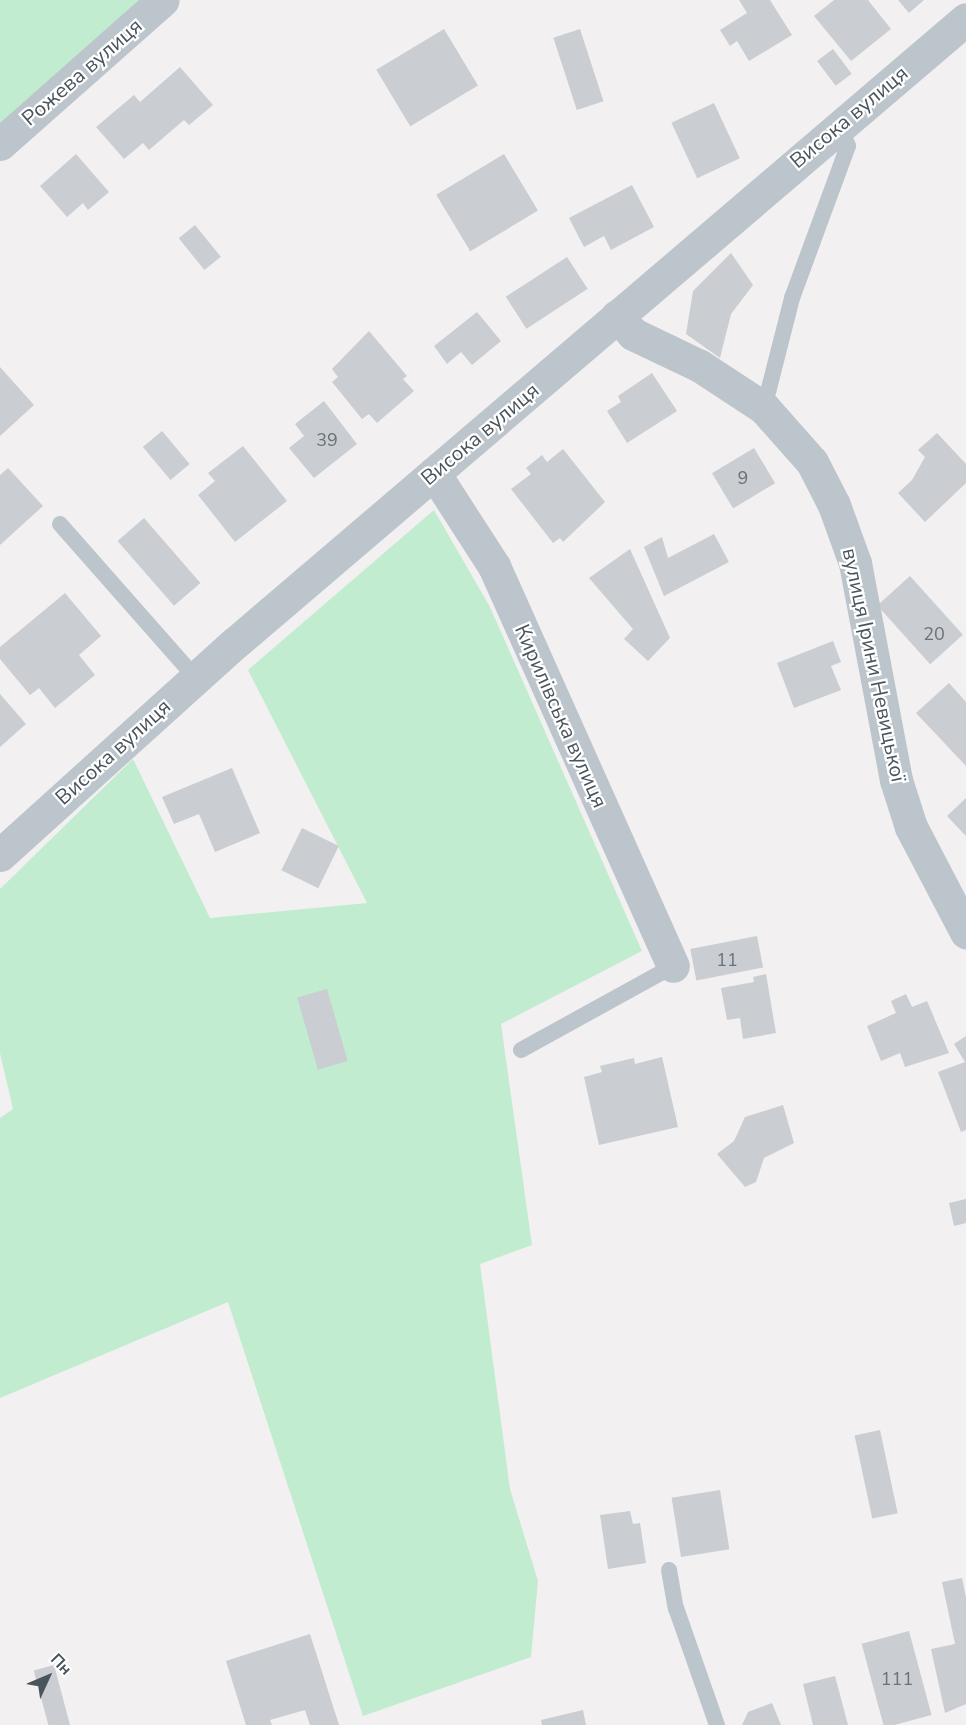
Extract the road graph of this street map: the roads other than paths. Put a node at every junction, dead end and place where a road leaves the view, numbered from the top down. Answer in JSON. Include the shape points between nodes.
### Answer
{"nodes":[{"id":1,"x":163,"y":0,"type":"edge"},
{"id":2,"x":966,"y":19,"type":"edge"},
{"id":3,"x":840,"y":125,"type":"junction"},
{"id":4,"x":0,"y":144,"type":"edge"},
{"id":5,"x":618,"y":316,"type":"junction"},
{"id":6,"x":764,"y":408,"type":"junction"},
{"id":7,"x":434,"y":473,"type":"junction"},
{"id":8,"x":60,"y":524,"type":"dead end"},
{"id":9,"x":196,"y":678,"type":"junction"},
{"id":10,"x":0,"y":855,"type":"edge"},
{"id":11,"x":965,"y":930,"type":"edge"},
{"id":12,"x":673,"y":966,"type":"joint"},
{"id":13,"x":521,"y":1050,"type":"dead end"},
{"id":14,"x":669,"y":1570,"type":"dead end"},
{"id":15,"x":717,"y":1725,"type":"edge"}],
"edges":[{"from":1,"to":4,"type":"street","name":"Рожева вулиця"},
{"from":2,"to":3,"type":"street","name":"Висока вулиця"},
{"from":3,"to":5,"type":"street","name":"Висока вулиця"},
{"from":3,"to":6,"type":"lane","via":[[848,146],[792,298]]},
{"from":5,"to":6,"type":"street","name":"вулиця Ірини Невицької","via":[[633,334],[700,366]]},
{"from":5,"to":7,"type":"street","name":"Висока вулиця"},
{"from":6,"to":11,"type":"street","name":"вулиця Ірини Невицької","via":[[812,462],[845,531],[855,563],[896,780],[911,826]]},
{"from":7,"to":9,"type":"street","name":"Висока вулиця"},
{"from":7,"to":12,"type":"street","name":"Кирилівська вулиця","via":[[494,566]]},
{"from":8,"to":9,"type":"lane"},
{"from":9,"to":10,"type":"street","name":"Висока вулиця"},
{"from":12,"to":13,"type":"lane"},
{"from":14,"to":15,"type":"lane","via":[[676,1608]]}]}
